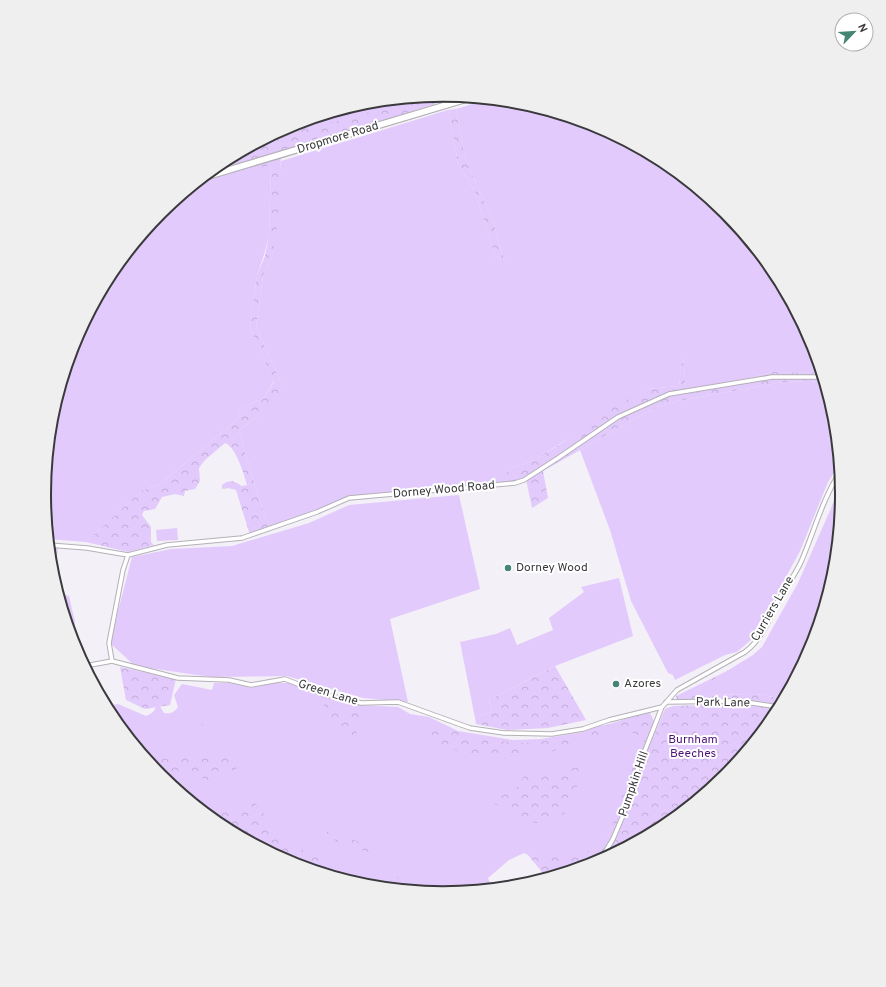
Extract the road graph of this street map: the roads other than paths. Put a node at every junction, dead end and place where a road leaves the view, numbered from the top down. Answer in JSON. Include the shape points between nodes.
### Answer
{"nodes":[{"id":1,"x":459,"y":102,"type":"edge"},
{"id":2,"x":217,"y":173,"type":"edge"},
{"id":3,"x":817,"y":377,"type":"edge"},
{"id":4,"x":834,"y":481,"type":"edge"},
{"id":5,"x":54,"y":545,"type":"edge"},
{"id":6,"x":128,"y":555,"type":"junction"},
{"id":7,"x":112,"y":661,"type":"junction"},
{"id":8,"x":90,"y":665,"type":"edge"},
{"id":9,"x":666,"y":702,"type":"junction"},
{"id":10,"x":772,"y":706,"type":"edge"},
{"id":11,"x":662,"y":707,"type":"junction"},
{"id":12,"x":606,"y":850,"type":"edge"}],
"edges":[{"from":1,"to":2,"type":"street","name":"Dropmore Road"},
{"from":3,"to":6,"type":"street","name":"Dorney Wood Road","via":[[772,377],[669,394],[618,417],[524,480],[515,483],[349,498],[318,512],[242,538],[167,545]]},
{"from":4,"to":9,"type":"street","name":"Curriers Lane","via":[[800,563],[762,634],[745,652],[677,690]]},
{"from":5,"to":6,"type":"street","name":"Dorney Wood Road"},
{"from":6,"to":7,"type":"street","via":[[109,643]]},
{"from":7,"to":8,"type":"street","name":"Green Lane"},
{"from":7,"to":11,"type":"street","name":"Green Lane","via":[[178,678],[229,680],[251,685],[285,679],[323,694],[361,703],[398,702],[470,728],[504,733],[552,734]]},
{"from":9,"to":10,"type":"street","name":"Park Lane","via":[[738,701]]},
{"from":9,"to":11,"type":"street","name":"Curriers Lane"},
{"from":11,"to":12,"type":"street","name":"Pumpkin Hill","via":[[616,833]]}]}
